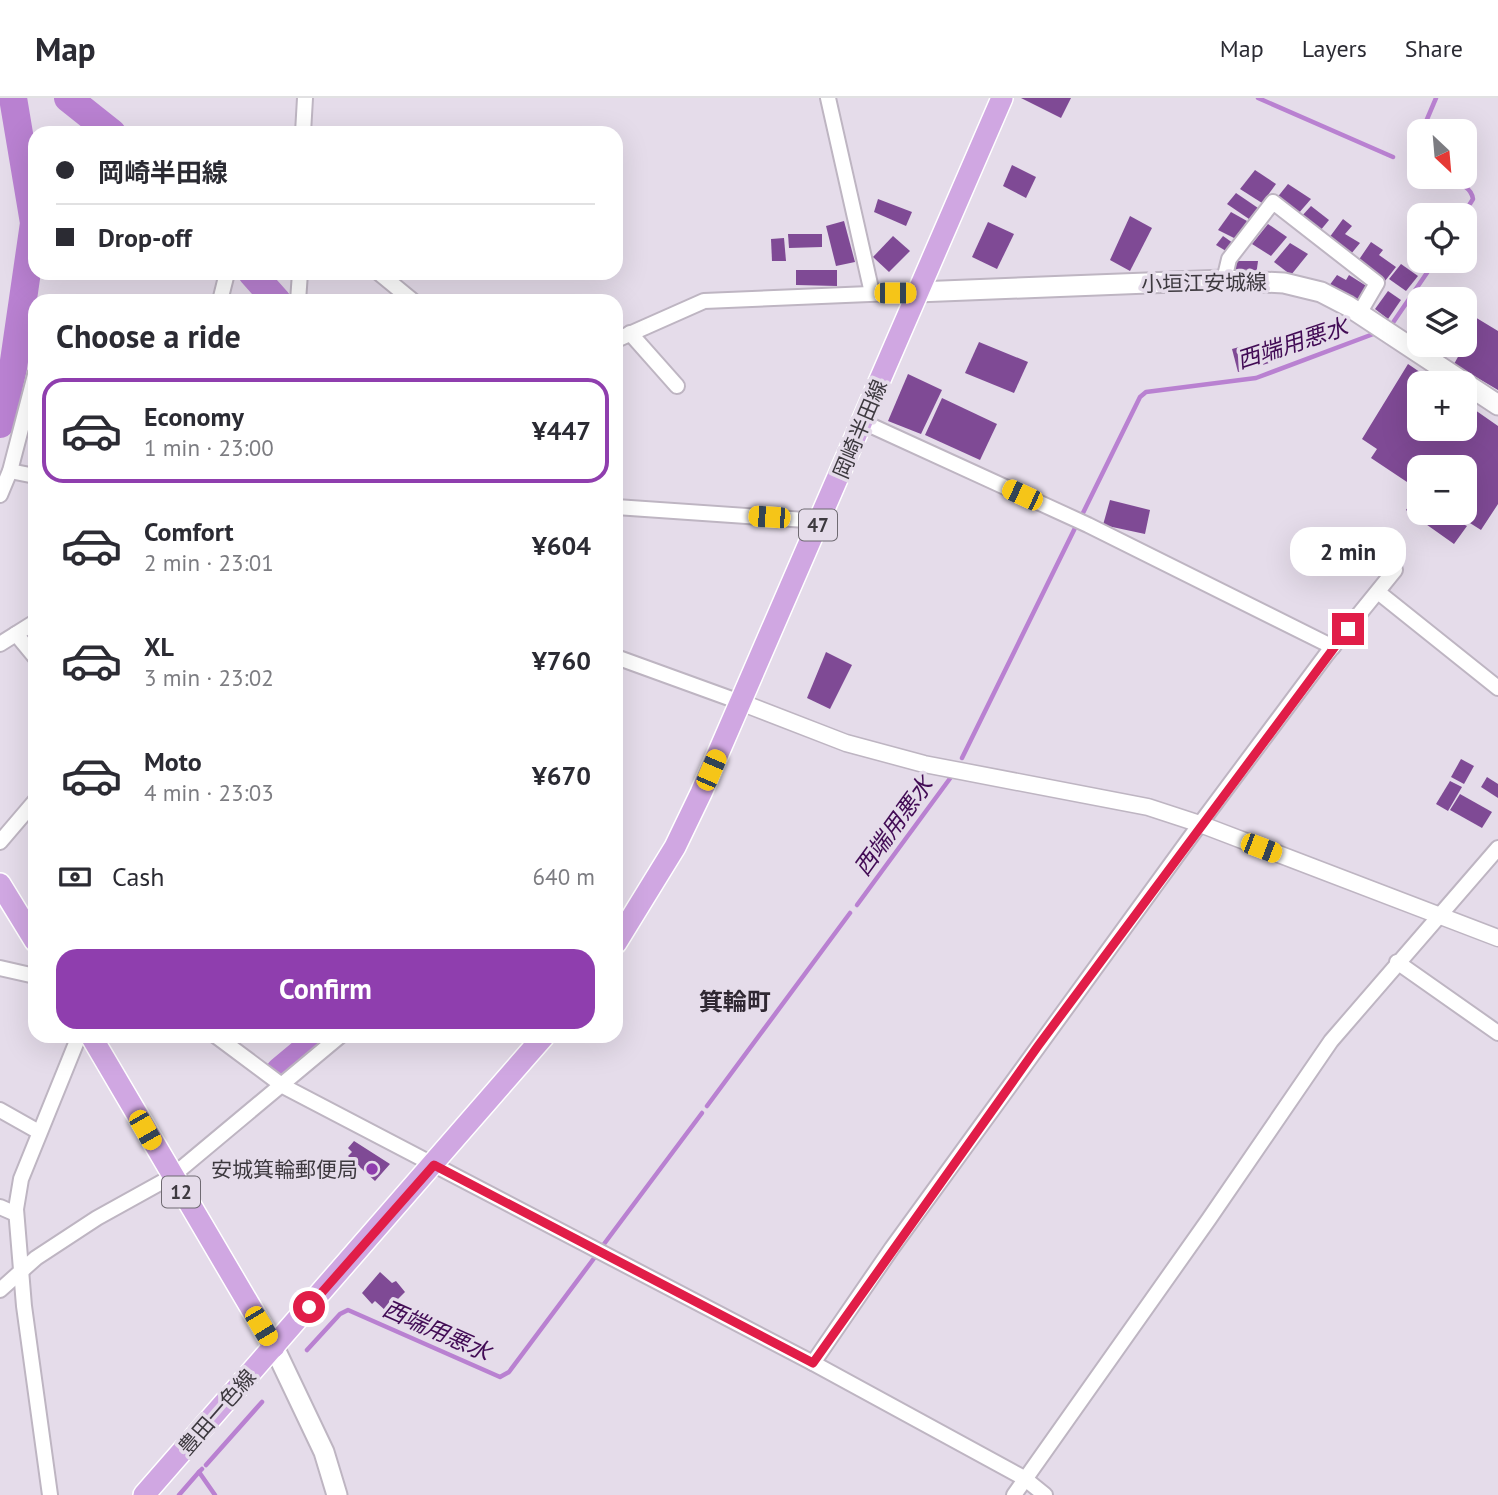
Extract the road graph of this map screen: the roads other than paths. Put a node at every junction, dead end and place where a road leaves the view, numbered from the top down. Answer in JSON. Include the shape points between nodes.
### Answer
{"nodes":[{"id":1,"x":306,"y":98,"type":"edge"},
{"id":2,"x":828,"y":98,"type":"edge"},
{"id":3,"x":1002,"y":98,"type":"edge"},
{"id":4,"x":304,"y":126,"type":"edge"},
{"id":5,"x":388,"y":280,"type":"edge"},
{"id":6,"x":1224,"y":280,"type":"junction"},
{"id":7,"x":917,"y":292,"type":"junction"},
{"id":8,"x":872,"y":293,"type":"junction"},
{"id":9,"x":404,"y":294,"type":"edge"},
{"id":10,"x":1360,"y":313,"type":"junction"},
{"id":11,"x":630,"y":333,"type":"junction"},
{"id":12,"x":623,"y":336,"type":"edge"},
{"id":13,"x":677,"y":386,"type":"dead end"},
{"id":14,"x":28,"y":402,"type":"edge"},
{"id":15,"x":1498,"y":405,"type":"edge"},
{"id":16,"x":863,"y":422,"type":"junction"},
{"id":17,"x":10,"y":471,"type":"junction"},
{"id":18,"x":28,"y":475,"type":"edge"},
{"id":19,"x":0,"y":495,"type":"edge"},
{"id":20,"x":623,"y":507,"type":"edge"},
{"id":21,"x":820,"y":521,"type":"junction"},
{"id":22,"x":1395,"y":570,"type":"dead end"},
{"id":23,"x":1378,"y":592,"type":"junction"},
{"id":24,"x":28,"y":626,"type":"edge"},
{"id":25,"x":16,"y":634,"type":"junction"},
{"id":26,"x":0,"y":643,"type":"edge"},
{"id":27,"x":1333,"y":648,"type":"junction"},
{"id":28,"x":28,"y":649,"type":"edge"},
{"id":29,"x":623,"y":660,"type":"edge"},
{"id":30,"x":1498,"y":688,"type":"edge"},
{"id":31,"x":740,"y":702,"type":"junction"},
{"id":32,"x":28,"y":809,"type":"edge"},
{"id":33,"x":1200,"y":824,"type":"junction"},
{"id":34,"x":0,"y":842,"type":"edge"},
{"id":35,"x":1498,"y":848,"type":"edge"},
{"id":36,"x":0,"y":884,"type":"edge"},
{"id":37,"x":27,"y":916,"type":"edge"},
{"id":38,"x":1438,"y":917,"type":"junction"},
{"id":39,"x":623,"y":932,"type":"edge"},
{"id":40,"x":1498,"y":938,"type":"edge"},
{"id":41,"x":1397,"y":962,"type":"junction"},
{"id":42,"x":0,"y":968,"type":"edge"},
{"id":43,"x":28,"y":974,"type":"edge"},
{"id":44,"x":1498,"y":1033,"type":"edge"},
{"id":45,"x":76,"y":1043,"type":"edge"},
{"id":46,"x":95,"y":1043,"type":"edge"},
{"id":47,"x":225,"y":1043,"type":"edge"},
{"id":48,"x":332,"y":1043,"type":"edge"},
{"id":49,"x":538,"y":1043,"type":"edge"},
{"id":50,"x":283,"y":1086,"type":"junction"},
{"id":51,"x":0,"y":1110,"type":"edge"},
{"id":52,"x":39,"y":1132,"type":"junction"},
{"id":53,"x":434,"y":1165,"type":"junction"},
{"id":54,"x":172,"y":1177,"type":"junction"},
{"id":55,"x":0,"y":1207,"type":"edge"},
{"id":56,"x":16,"y":1214,"type":"junction"},
{"id":57,"x":20,"y":1272,"type":"junction"},
{"id":58,"x":0,"y":1290,"type":"edge"},
{"id":59,"x":274,"y":1347,"type":"junction"},
{"id":60,"x":813,"y":1363,"type":"junction"},
{"id":61,"x":1024,"y":1478,"type":"junction"},
{"id":62,"x":50,"y":1495,"type":"edge"},
{"id":63,"x":144,"y":1495,"type":"edge"},
{"id":64,"x":337,"y":1495,"type":"edge"},
{"id":65,"x":1014,"y":1495,"type":"edge"},
{"id":66,"x":1045,"y":1495,"type":"edge"}],
"edges":[{"from":1,"to":4,"type":"street"},
{"from":2,"to":8,"type":"street"},
{"from":3,"to":7,"type":"main road","name":"岡崎半田線","number":"47"},
{"from":5,"to":9,"type":"street"},
{"from":6,"to":7,"type":"main road","name":"小垣江安城線"},
{"from":6,"to":10,"type":"main road","name":"小垣江安城線","via":[[1284,283],[1321,292]]},
{"from":6,"to":10,"type":"street","via":[[1229,259],[1273,202],[1377,283]]},
{"from":7,"to":8,"type":"street"},
{"from":7,"to":16,"type":"main road","name":"岡崎半田線","number":"47"},
{"from":8,"to":11,"type":"street","via":[[704,301]]},
{"from":10,"to":15,"type":"main road","name":"小垣江安城線"},
{"from":11,"to":12,"type":"street"},
{"from":11,"to":13,"type":"street"},
{"from":14,"to":17,"type":"street"},
{"from":16,"to":21,"type":"main road","name":"岡崎半田線","number":"47"},
{"from":16,"to":27,"type":"street","via":[[1088,525]]},
{"from":17,"to":18,"type":"street"},
{"from":17,"to":19,"type":"street"},
{"from":20,"to":21,"type":"street"},
{"from":21,"to":31,"type":"main road","name":"岡崎半田線","number":"47"},
{"from":22,"to":23,"type":"street"},
{"from":23,"to":27,"type":"street"},
{"from":23,"to":30,"type":"street"},
{"from":24,"to":25,"type":"street"},
{"from":25,"to":26,"type":"street"},
{"from":25,"to":28,"type":"street"},
{"from":27,"to":33,"type":"street"},
{"from":29,"to":31,"type":"street"},
{"from":31,"to":33,"type":"street","via":[[846,743],[923,764],[1147,807]]},
{"from":31,"to":39,"type":"main road","name":"岡崎半田線","number":"47","via":[[675,847]]},
{"from":32,"to":34,"type":"street"},
{"from":33,"to":38,"type":"street"},
{"from":33,"to":60,"type":"street"},
{"from":35,"to":38,"type":"street"},
{"from":36,"to":37,"type":"main road"},
{"from":38,"to":40,"type":"street"},
{"from":38,"to":41,"type":"street"},
{"from":41,"to":44,"type":"street"},
{"from":41,"to":61,"type":"street","via":[[1331,1041]]},
{"from":42,"to":43,"type":"street"},
{"from":45,"to":52,"type":"street"},
{"from":46,"to":54,"type":"main road","number":"12"},
{"from":47,"to":50,"type":"street"},
{"from":48,"to":50,"type":"street"},
{"from":49,"to":53,"type":"main road"},
{"from":50,"to":53,"type":"street"},
{"from":50,"to":54,"type":"street"},
{"from":51,"to":52,"type":"street"},
{"from":52,"to":56,"type":"street","via":[[21,1179]]},
{"from":53,"to":59,"type":"main road"},
{"from":53,"to":60,"type":"street"},
{"from":54,"to":57,"type":"street","via":[[97,1218]]},
{"from":54,"to":59,"type":"main road","number":"12"},
{"from":55,"to":56,"type":"street"},
{"from":56,"to":57,"type":"street"},
{"from":57,"to":58,"type":"street"},
{"from":57,"to":62,"type":"street"},
{"from":59,"to":63,"type":"main road","name":"豊田一色線"},
{"from":59,"to":64,"type":"main road","via":[[324,1452]]},
{"from":60,"to":61,"type":"street"},
{"from":61,"to":65,"type":"street"},
{"from":61,"to":66,"type":"street"}]}
